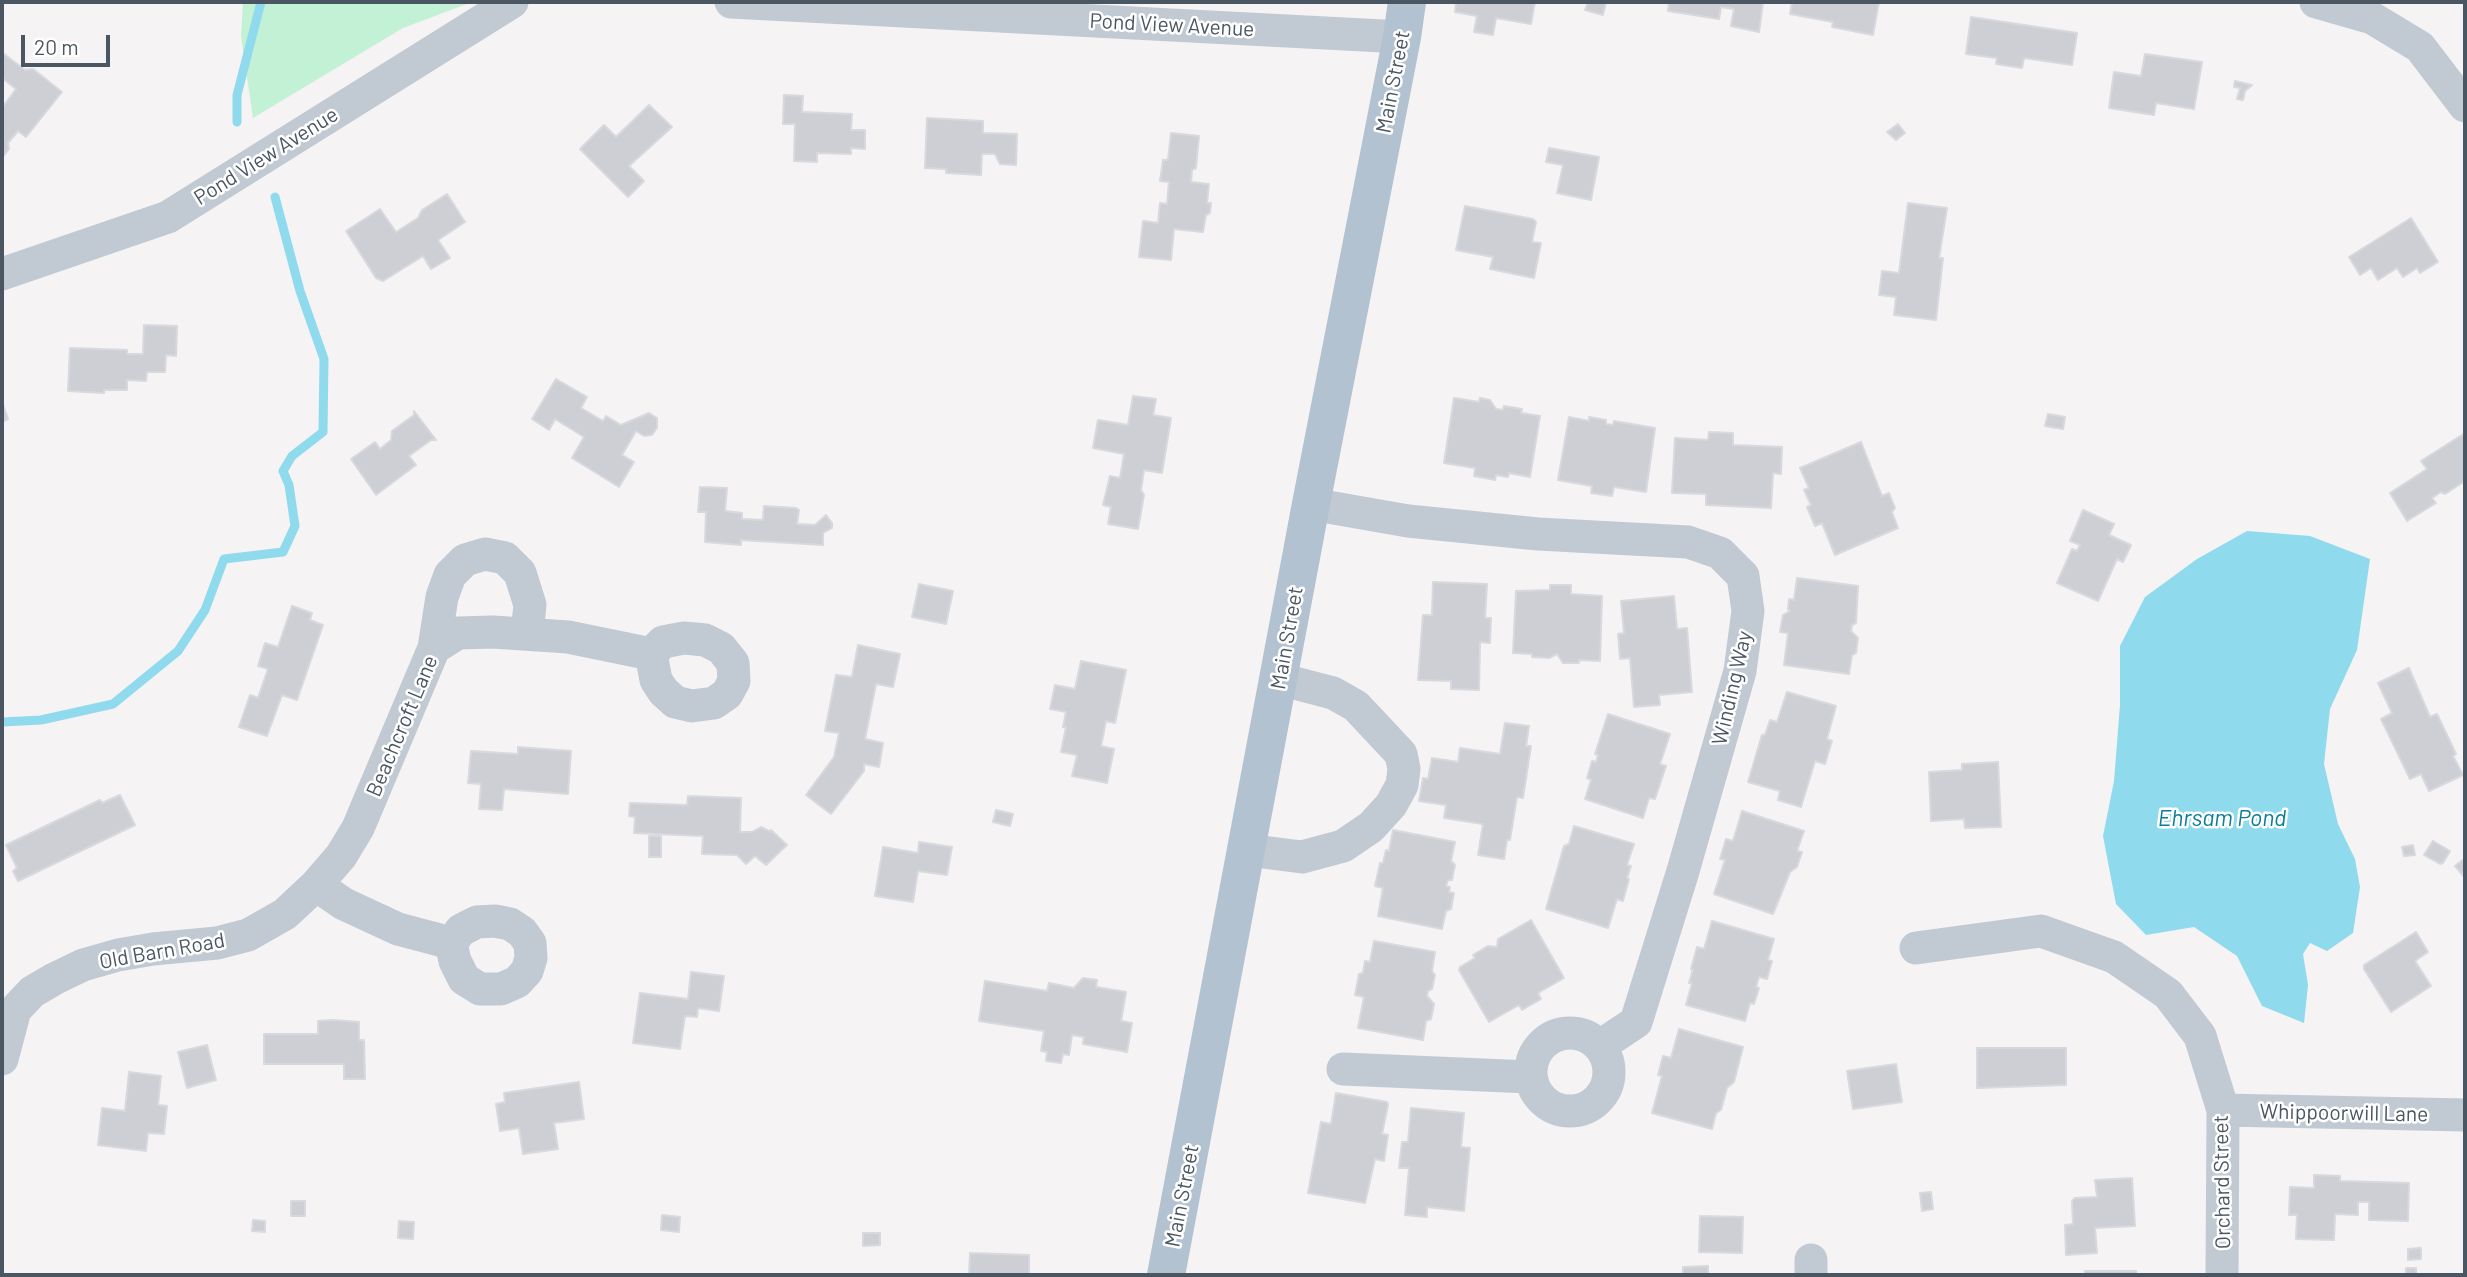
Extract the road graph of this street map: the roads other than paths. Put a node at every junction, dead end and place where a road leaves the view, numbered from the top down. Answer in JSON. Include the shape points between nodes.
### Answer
{"nodes":[{"id":1,"x":512,"y":2,"type":"edge"},
{"id":2,"x":732,"y":2,"type":"edge"},
{"id":3,"x":2316,"y":2,"type":"edge"},
{"id":4,"x":1405,"y":19,"type":"edge"},
{"id":5,"x":2465,"y":106,"type":"edge"},
{"id":6,"x":2,"y":274,"type":"edge"},
{"id":7,"x":1311,"y":503,"type":"junction"},
{"id":8,"x":527,"y":633,"type":"junction"},
{"id":9,"x":434,"y":648,"type":"junction"},
{"id":10,"x":651,"y":654,"type":"dead end"},
{"id":11,"x":1279,"y":679,"type":"junction"},
{"id":12,"x":1247,"y":850,"type":"junction"},
{"id":13,"x":316,"y":885,"type":"junction"},
{"id":14,"x":451,"y":943,"type":"dead end"},
{"id":15,"x":1916,"y":948,"type":"dead end"},
{"id":16,"x":1600,"y":1046,"type":"junction"},
{"id":17,"x":2,"y":1059,"type":"edge"},
{"id":18,"x":1343,"y":1069,"type":"dead end"},
{"id":19,"x":1531,"y":1077,"type":"junction"},
{"id":20,"x":2223,"y":1110,"type":"junction"},
{"id":21,"x":2465,"y":1115,"type":"edge"},
{"id":22,"x":1166,"y":1275,"type":"edge"},
{"id":23,"x":2222,"y":1275,"type":"edge"}],
"edges":[{"from":1,"to":6,"type":"street","name":"Pond View Avenue","via":[[168,217]]},
{"from":2,"to":4,"type":"street","name":"Pond View Avenue"},
{"from":3,"to":5,"type":"street","via":[[2372,18],[2420,47]]},
{"from":4,"to":7,"type":"main road","name":"Main Street"},
{"from":7,"to":11,"type":"main road","name":"Main Street"},
{"from":7,"to":16,"type":"street","name":"Winding Way","via":[[1421,522],[1688,542],[1720,553],[1743,576],[1748,611],[1740,671],[1683,871],[1636,1022]]},
{"from":8,"to":9,"type":"street","name":"Beachcroft Lane","via":[[458,633]]},
{"from":8,"to":9,"type":"street","via":[[530,605],[520,573],[505,558],[485,554],[465,560],[450,575]]},
{"from":8,"to":10,"type":"street","name":"Beachcroft Lane"},
{"from":9,"to":13,"type":"street","name":"Beachcroft Lane","via":[[358,828]]},
{"from":11,"to":12,"type":"main road","name":"Main Street"},
{"from":11,"to":12,"type":"street","via":[[1333,693],[1356,706],[1401,754],[1402,785],[1371,827],[1343,846],[1302,857]]},
{"from":12,"to":22,"type":"main road","name":"Main Street"},
{"from":13,"to":14,"type":"street","via":[[344,904],[398,929]]},
{"from":13,"to":17,"type":"street","name":"Old Barn Road","via":[[285,914],[247,935],[118,955],[54,979],[32,992],[15,1010]]},
{"from":15,"to":20,"type":"street","name":"Orchard Street","via":[[2042,931],[2114,957],[2168,994],[2200,1036]]},
{"from":16,"to":19,"type":"street","via":[[1588,1037],[1559,1034],[1536,1052]]},
{"from":16,"to":19,"type":"street","via":[[1607,1058],[1607,1084],[1601,1097],[1578,1111],[1552,1108],[1534,1090]]},
{"from":18,"to":19,"type":"street"},
{"from":20,"to":21,"type":"street","name":"Whippoorwill Lane"},
{"from":20,"to":23,"type":"street","name":"Orchard Street"}]}
